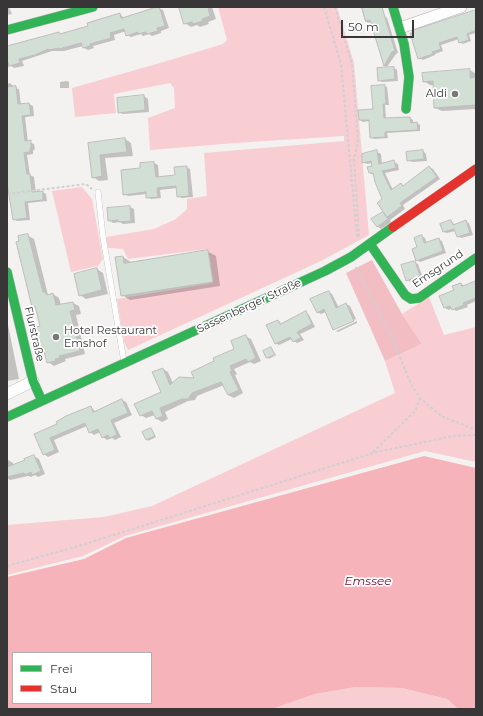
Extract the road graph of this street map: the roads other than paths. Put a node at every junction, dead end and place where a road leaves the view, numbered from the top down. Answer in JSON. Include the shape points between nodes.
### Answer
{"nodes":[{"id":1,"x":93,"y":7,"type":"edge"},
{"id":2,"x":393,"y":7,"type":"edge"},
{"id":3,"x":461,"y":7,"type":"edge"},
{"id":4,"x":81,"y":9,"type":"edge"},
{"id":5,"x":400,"y":28,"type":"junction"},
{"id":6,"x":7,"y":30,"type":"edge"},
{"id":7,"x":406,"y":108,"type":"dead end"},
{"id":8,"x":476,"y":169,"type":"edge"},
{"id":9,"x":98,"y":192,"type":"road end"},
{"id":10,"x":365,"y":247,"type":"junction"},
{"id":11,"x":476,"y":258,"type":"edge"},
{"id":12,"x":7,"y":272,"type":"edge"},
{"id":13,"x":124,"y":364,"type":"junction"},
{"id":14,"x":33,"y":381,"type":"junction"},
{"id":15,"x":7,"y":394,"type":"edge"},
{"id":16,"x":42,"y":401,"type":"junction"},
{"id":17,"x":7,"y":417,"type":"edge"}],
"edges":[{"from":1,"to":4,"type":"street"},
{"from":2,"to":5,"type":"street"},
{"from":3,"to":5,"type":"street"},
{"from":4,"to":6,"type":"street"},
{"from":5,"to":7,"type":"street","via":[[409,77]]},
{"from":8,"to":10,"type":"street","name":"Sassenberger Straße"},
{"from":9,"to":13,"type":"lane"},
{"from":10,"to":11,"type":"street","name":"Emsgrund","via":[[410,299],[418,298]]},
{"from":10,"to":13,"type":"street","name":"Sassenberger Straße","via":[[325,271]]},
{"from":12,"to":14,"type":"street","name":"Flurstraße"},
{"from":13,"to":16,"type":"street","name":"Sassenberger Straße"},
{"from":14,"to":15,"type":"street"},
{"from":14,"to":16,"type":"street","name":"Flurstraße"},
{"from":16,"to":17,"type":"street","name":"Sassenberger Straße"}]}
